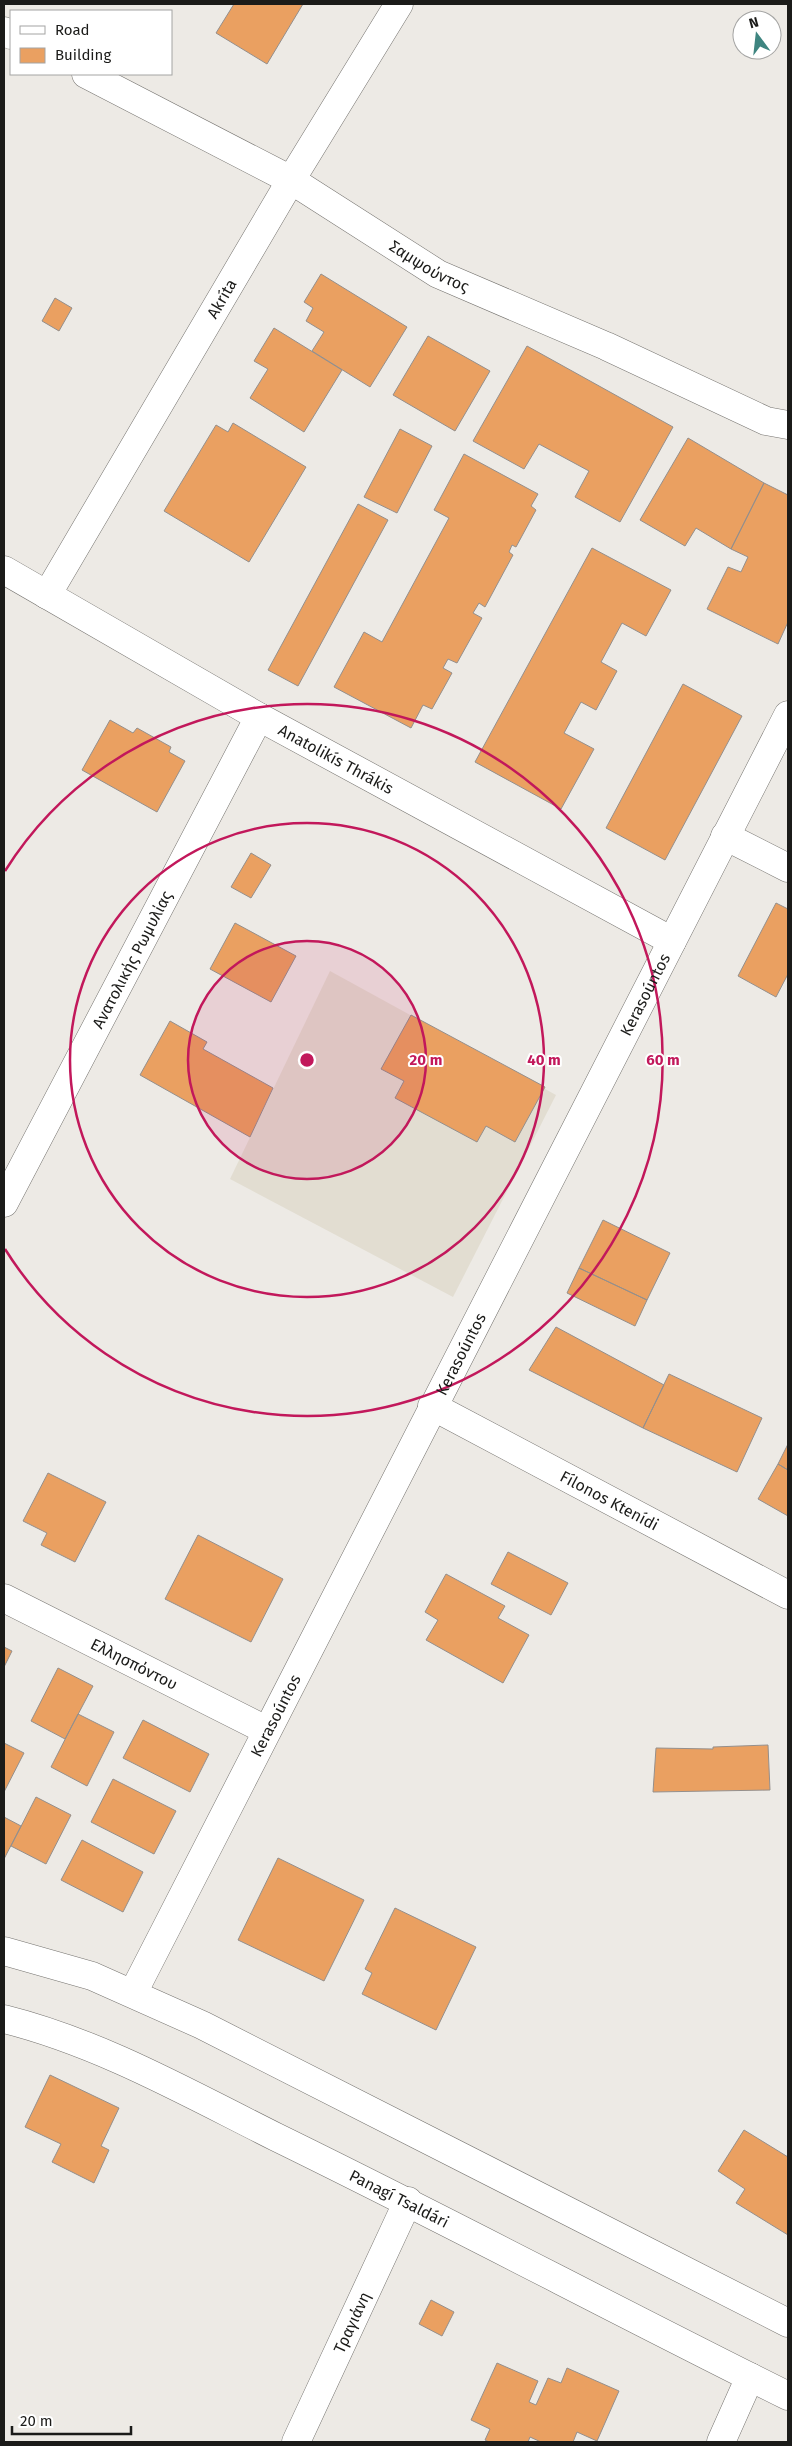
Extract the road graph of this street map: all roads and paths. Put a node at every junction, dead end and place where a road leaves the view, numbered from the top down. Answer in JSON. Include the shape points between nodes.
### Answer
{"nodes":[{"id":1,"x":399,"y":4,"type":"edge"},
{"id":2,"x":88,"y":75,"type":"edge"},
{"id":3,"x":292,"y":180,"type":"junction"},
{"id":4,"x":788,"y":425,"type":"edge"},
{"id":5,"x":4,"y":570,"type":"edge"},
{"id":6,"x":47,"y":594,"type":"junction"},
{"id":7,"x":788,"y":715,"type":"edge"},
{"id":8,"x":259,"y":717,"type":"junction"},
{"id":9,"x":725,"y":836,"type":"junction"},
{"id":10,"x":788,"y":868,"type":"edge"},
{"id":11,"x":672,"y":941,"type":"junction"},
{"id":12,"x":4,"y":1202,"type":"edge"},
{"id":13,"x":432,"y":1406,"type":"junction"},
{"id":14,"x":788,"y":1595,"type":"edge"},
{"id":15,"x":4,"y":1598,"type":"edge"},
{"id":16,"x":266,"y":1730,"type":"junction"},
{"id":17,"x":4,"y":1951,"type":"edge"},
{"id":18,"x":133,"y":1993,"type":"junction"},
{"id":19,"x":4,"y":2018,"type":"edge"},
{"id":20,"x":408,"y":2201,"type":"junction"},
{"id":21,"x":788,"y":2323,"type":"edge"},
{"id":22,"x":750,"y":2377,"type":"junction"},
{"id":23,"x":788,"y":2396,"type":"edge"},
{"id":24,"x":296,"y":2442,"type":"edge"},
{"id":25,"x":721,"y":2442,"type":"edge"}],
"edges":[{"from":1,"to":3,"type":"street","name":"Akríta"},
{"from":2,"to":3,"type":"street","name":"Σαμψούντος"},
{"from":3,"to":4,"type":"street","name":"Σαμψούντος","via":[[438,274],[606,346],[766,421]]},
{"from":3,"to":6,"type":"street","name":"Akríta"},
{"from":5,"to":6,"type":"street","name":"Anatolikís Thrákis"},
{"from":6,"to":8,"type":"street","name":"Anatolikís Thrákis"},
{"from":7,"to":9,"type":"street","name":"Kerasoúntos"},
{"from":8,"to":11,"type":"street","name":"Anatolikís Thrákis"},
{"from":8,"to":12,"type":"street","name":"Ανατολικής Ρωμυλίας"},
{"from":9,"to":10,"type":"street"},
{"from":9,"to":11,"type":"street","name":"Kerasoúntos"},
{"from":11,"to":13,"type":"street","name":"Kerasoúntos"},
{"from":13,"to":14,"type":"street","name":"Fílonos Ktenídi"},
{"from":13,"to":16,"type":"street","name":"Kerasoúntos"},
{"from":15,"to":16,"type":"street","name":"Ελλησπόντου"},
{"from":16,"to":18,"type":"street","name":"Kerasoúntos"},
{"from":17,"to":18,"type":"street","via":[[62,1966]]},
{"from":18,"to":21,"type":"street"},
{"from":19,"to":20,"type":"street","name":"Panagí Tsaldári","via":[[48,2031],[128,2064]]},
{"from":20,"to":22,"type":"street","name":"Panagí Tsaldári"},
{"from":20,"to":24,"type":"street","name":"Τραγιάνη"},
{"from":22,"to":23,"type":"street","name":"Panagí Tsaldári"},
{"from":22,"to":25,"type":"street"}]}
